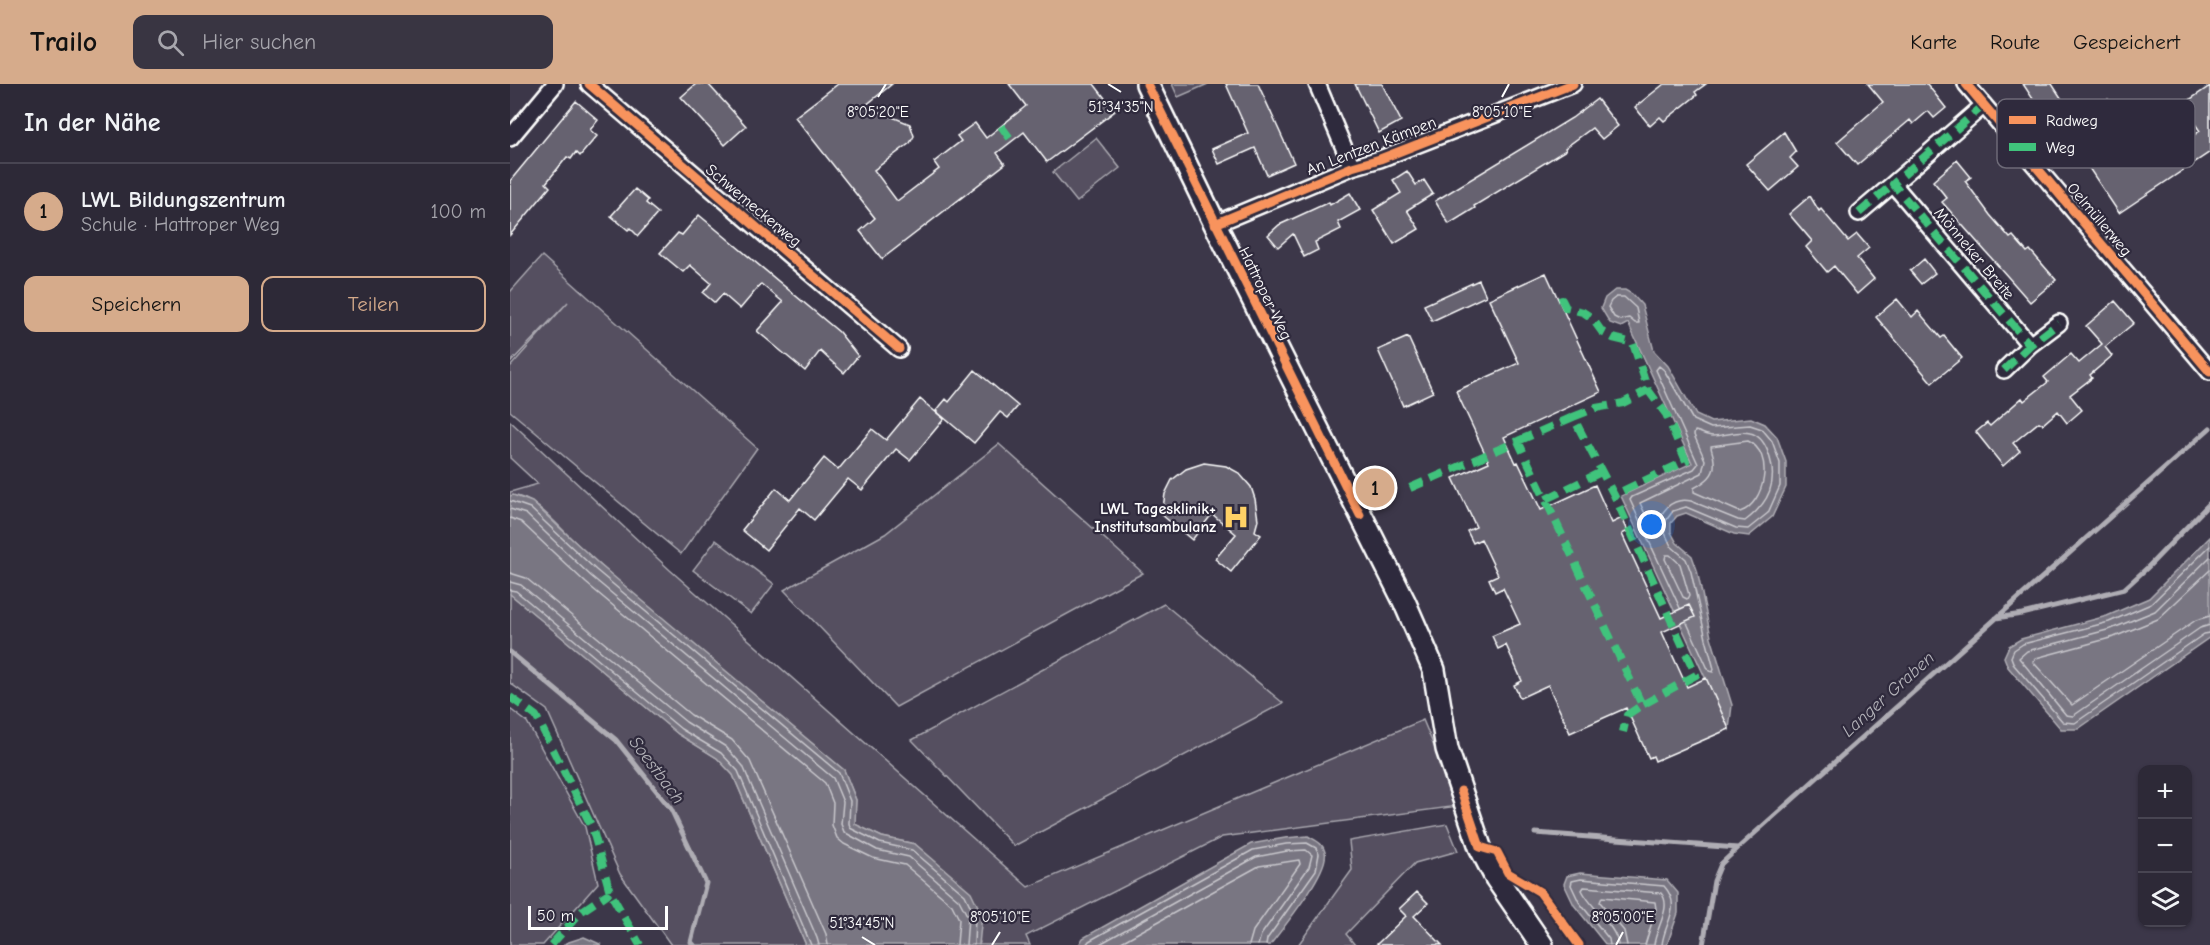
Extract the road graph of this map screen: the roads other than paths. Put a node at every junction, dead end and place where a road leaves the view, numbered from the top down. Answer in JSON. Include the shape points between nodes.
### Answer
{"nodes":[{"id":1,"x":555,"y":84,"type":"edge"},
{"id":2,"x":589,"y":84,"type":"edge"},
{"id":3,"x":1147,"y":84,"type":"edge"},
{"id":4,"x":1317,"y":84,"type":"edge"},
{"id":5,"x":1573,"y":84,"type":"edge"},
{"id":6,"x":1966,"y":84,"type":"edge"},
{"id":7,"x":1984,"y":105,"type":"junction"},
{"id":8,"x":1997,"y":120,"type":"edge"},
{"id":9,"x":510,"y":138,"type":"edge"},
{"id":10,"x":1352,"y":166,"type":"junction"},
{"id":11,"x":2037,"y":168,"type":"edge"},
{"id":12,"x":1893,"y":183,"type":"junction"},
{"id":13,"x":1859,"y":213,"type":"dead end"},
{"id":14,"x":1215,"y":224,"type":"junction"},
{"id":15,"x":2060,"y":323,"type":"dead end"},
{"id":16,"x":2030,"y":345,"type":"junction"},
{"id":17,"x":899,"y":349,"type":"dead end"},
{"id":18,"x":2004,"y":370,"type":"dead end"},
{"id":19,"x":2210,"y":372,"type":"edge"},
{"id":20,"x":1542,"y":945,"type":"edge"}],
"edges":[{"from":1,"to":9,"type":"street"},
{"from":2,"to":17,"type":"street","name":"Schwemeckerweg"},
{"from":3,"to":14,"type":"main road","name":"Hattroper Weg"},
{"from":4,"to":10,"type":"street","name":"An Lentzen Kämpen"},
{"from":5,"to":10,"type":"street","name":"An Lentzen Kämpen","via":[[1380,159]]},
{"from":6,"to":7,"type":"street","name":"Oelmüllerweg"},
{"from":7,"to":8,"type":"street","name":"Oelmüllerweg"},
{"from":7,"to":12,"type":"street"},
{"from":10,"to":14,"type":"street","name":"An Lentzen Kämpen"},
{"from":11,"to":19,"type":"street","name":"Oelmüllerweg"},
{"from":12,"to":13,"type":"street"},
{"from":12,"to":16,"type":"street","name":"Mönneker Breite"},
{"from":14,"to":20,"type":"main road","name":"Hattroper Weg","via":[[1420,635],[1434,670],[1447,749],[1480,847],[1501,886]]},
{"from":15,"to":16,"type":"street"},
{"from":16,"to":18,"type":"street"}]}
